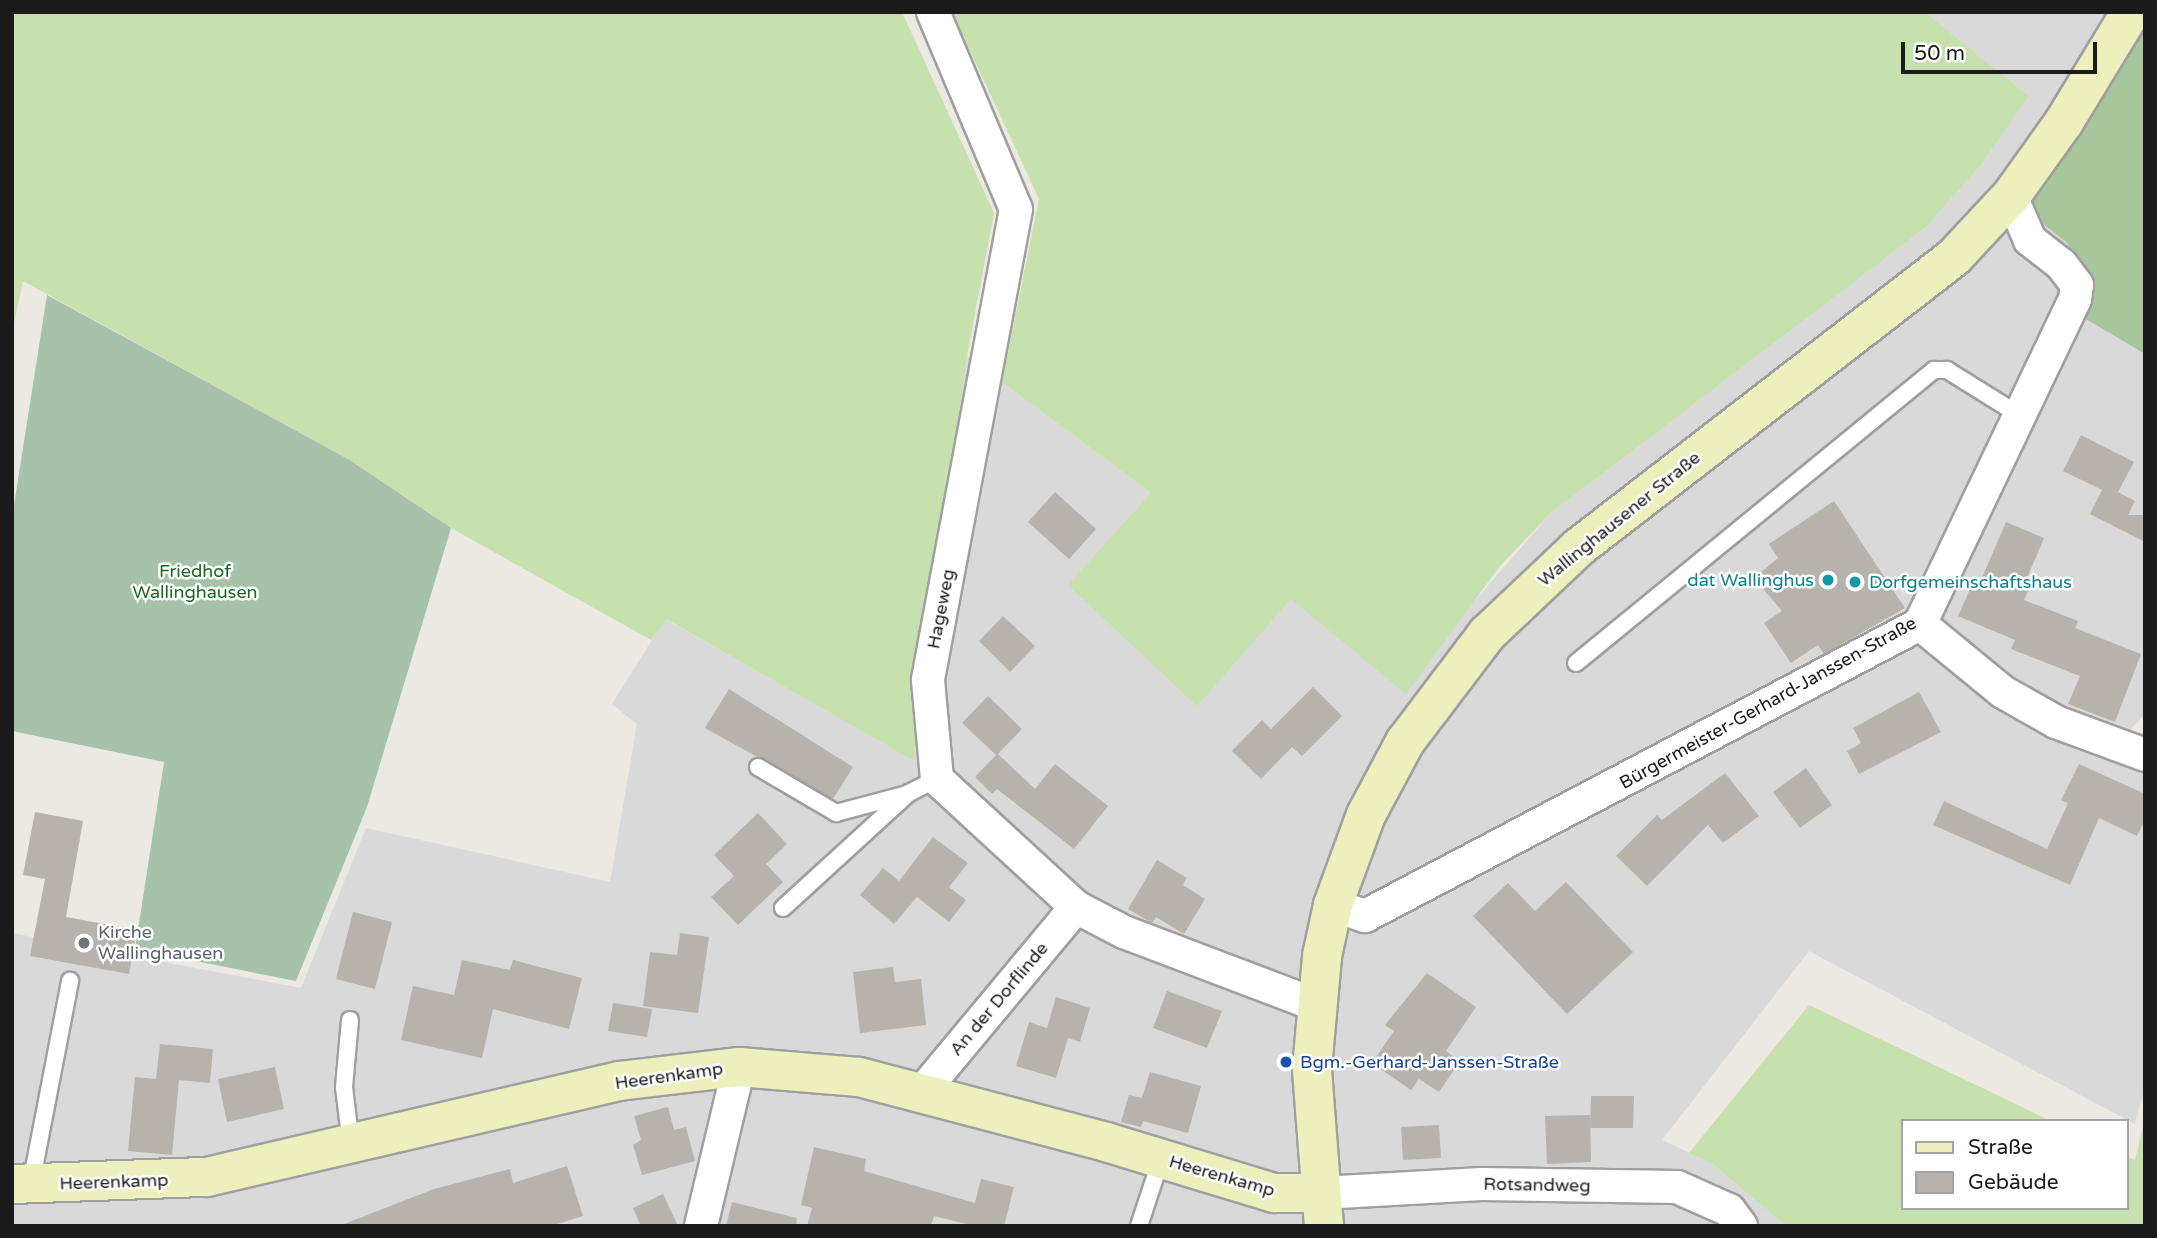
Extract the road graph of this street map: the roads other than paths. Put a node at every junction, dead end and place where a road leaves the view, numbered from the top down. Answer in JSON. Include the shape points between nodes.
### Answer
{"nodes":[{"id":1,"x":933,"y":12,"type":"edge"},
{"id":2,"x":2131,"y":12,"type":"edge"},
{"id":3,"x":2011,"y":196,"type":"junction"},
{"id":4,"x":2021,"y":416,"type":"junction"},
{"id":5,"x":1920,"y":624,"type":"junction"},
{"id":6,"x":1576,"y":663,"type":"dead end"},
{"id":7,"x":2145,"y":755,"type":"edge"},
{"id":8,"x":758,"y":767,"type":"dead end"},
{"id":9,"x":937,"y":779,"type":"junction"},
{"id":10,"x":909,"y":793,"type":"junction"},
{"id":11,"x":1333,"y":905,"type":"junction"},
{"id":12,"x":1076,"y":907,"type":"junction"},
{"id":13,"x":783,"y":908,"type":"dead end"},
{"id":14,"x":70,"y":982,"type":"dead end"},
{"id":15,"x":1316,"y":1005,"type":"junction"},
{"id":16,"x":350,"y":1020,"type":"dead end"},
{"id":17,"x":739,"y":1067,"type":"junction"},
{"id":18,"x":922,"y":1092,"type":"junction"},
{"id":19,"x":351,"y":1145,"type":"junction"},
{"id":20,"x":1161,"y":1159,"type":"junction"},
{"id":21,"x":22,"y":1184,"type":"edge"},
{"id":22,"x":1322,"y":1209,"type":"edge"},
{"id":23,"x":701,"y":1226,"type":"edge"},
{"id":24,"x":1139,"y":1226,"type":"edge"},
{"id":25,"x":1741,"y":1226,"type":"edge"}],
"edges":[{"from":1,"to":9,"type":"street","name":"Hageweg","via":[[1016,209],[928,680]]},
{"from":2,"to":3,"type":"street","name":"Wallinghausener Straße","via":[[2064,122]]},
{"from":3,"to":4,"type":"street","name":"Bürgermeister-Gerhard-Janssen-Straße","via":[[2030,240],[2062,265],[2077,285],[2075,299]]},
{"from":3,"to":11,"type":"street","name":"Wallinghausener Straße","via":[[1955,256],[1579,547],[1487,634],[1405,742],[1366,815]]},
{"from":4,"to":5,"type":"street","name":"Bürgermeister-Gerhard-Janssen-Straße"},
{"from":4,"to":6,"type":"lane","via":[[1947,370],[1934,370]]},
{"from":5,"to":7,"type":"street","via":[[2003,692],[2056,722]]},
{"from":5,"to":11,"type":"street","name":"Bürgermeister-Gerhard-Janssen-Straße","via":[[1365,916]]},
{"from":8,"to":10,"type":"lane","via":[[824,810],[836,813]]},
{"from":9,"to":10,"type":"lane"},
{"from":9,"to":12,"type":"street"},
{"from":10,"to":13,"type":"lane"},
{"from":11,"to":15,"type":"street","name":"Wallinghausener Straße"},
{"from":12,"to":15,"type":"street","via":[[1124,932]]},
{"from":12,"to":18,"type":"street","name":"An der Dorflinde"},
{"from":14,"to":21,"type":"lane"},
{"from":15,"to":22,"type":"street","name":"Wallinghausener Straße","via":[[1312,1069]]},
{"from":16,"to":19,"type":"lane","via":[[344,1087]]},
{"from":17,"to":18,"type":"street","name":"Heerenkamp","via":[[859,1077]]},
{"from":17,"to":19,"type":"street","name":"Heerenkamp","via":[[619,1082]]},
{"from":17,"to":23,"type":"street"},
{"from":18,"to":20,"type":"street","name":"Heerenkamp"},
{"from":19,"to":21,"type":"street","name":"Heerenkamp","via":[[206,1177]]},
{"from":20,"to":22,"type":"street","name":"Heerenkamp"},
{"from":20,"to":24,"type":"lane"},
{"from":22,"to":25,"type":"street","name":"Rotsandweg","via":[[1482,1184],[1677,1187],[1729,1210]]}]}
